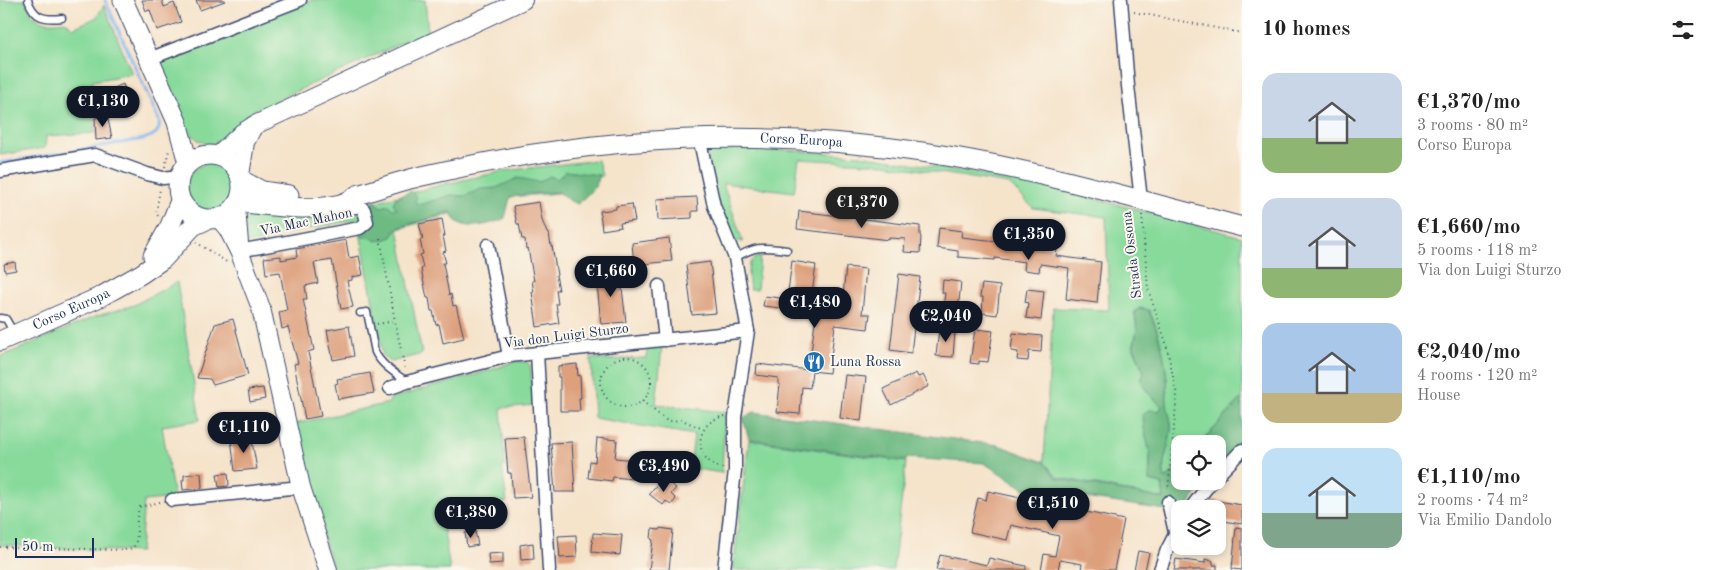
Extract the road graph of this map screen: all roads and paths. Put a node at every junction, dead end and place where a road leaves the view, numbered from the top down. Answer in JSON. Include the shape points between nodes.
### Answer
{"nodes":[{"id":1,"x":28,"y":0,"type":"edge"},
{"id":2,"x":123,"y":0,"type":"edge"},
{"id":3,"x":300,"y":0,"type":"edge"},
{"id":4,"x":523,"y":0,"type":"edge"},
{"id":5,"x":1121,"y":5,"type":"edge"},
{"id":6,"x":62,"y":18,"type":"dead end"},
{"id":7,"x":1242,"y":33,"type":"edge"},
{"id":8,"x":149,"y":59,"type":"junction"},
{"id":9,"x":177,"y":122,"type":"junction"},
{"id":10,"x":254,"y":125,"type":"junction"},
{"id":11,"x":700,"y":137,"type":"junction"},
{"id":12,"x":215,"y":156,"type":"junction"},
{"id":13,"x":184,"y":169,"type":"junction"},
{"id":14,"x":0,"y":172,"type":"edge"},
{"id":15,"x":241,"y":178,"type":"junction"},
{"id":16,"x":161,"y":188,"type":"dead end"},
{"id":17,"x":356,"y":195,"type":"junction"},
{"id":18,"x":1141,"y":200,"type":"junction"},
{"id":19,"x":180,"y":201,"type":"junction"},
{"id":20,"x":237,"y":204,"type":"junction"},
{"id":21,"x":280,"y":206,"type":"junction"},
{"id":22,"x":159,"y":219,"type":"dead end"},
{"id":23,"x":212,"y":219,"type":"junction"},
{"id":24,"x":1242,"y":227,"type":"edge"},
{"id":25,"x":380,"y":238,"type":"dead end"},
{"id":26,"x":192,"y":240,"type":"dead end"},
{"id":27,"x":488,"y":245,"type":"dead end"},
{"id":28,"x":787,"y":250,"type":"dead end"},
{"id":29,"x":239,"y":251,"type":"junction"},
{"id":30,"x":735,"y":258,"type":"junction"},
{"id":31,"x":248,"y":271,"type":"junction"},
{"id":32,"x":141,"y":274,"type":"junction"},
{"id":33,"x":659,"y":286,"type":"dead end"},
{"id":34,"x":0,"y":312,"type":"edge"},
{"id":35,"x":360,"y":313,"type":"dead end"},
{"id":36,"x":395,"y":321,"type":"junction"},
{"id":37,"x":370,"y":326,"type":"junction"},
{"id":38,"x":5,"y":328,"type":"edge"},
{"id":39,"x":748,"y":331,"type":"junction"},
{"id":40,"x":665,"y":340,"type":"junction"},
{"id":41,"x":537,"y":353,"type":"junction"},
{"id":42,"x":510,"y":356,"type":"junction"},
{"id":43,"x":407,"y":382,"type":"junction"},
{"id":44,"x":390,"y":388,"type":"dead end"},
{"id":45,"x":642,"y":400,"type":"junction"},
{"id":46,"x":735,"y":418,"type":"junction"},
{"id":47,"x":703,"y":429,"type":"junction"},
{"id":48,"x":1242,"y":450,"type":"edge"},
{"id":49,"x":1226,"y":467,"type":"edge"},
{"id":50,"x":735,"y":470,"type":"junction"},
{"id":51,"x":301,"y":487,"type":"junction"},
{"id":52,"x":1205,"y":490,"type":"edge"},
{"id":53,"x":172,"y":500,"type":"joint"},
{"id":54,"x":1197,"y":500,"type":"edge"},
{"id":55,"x":1168,"y":502,"type":"joint"},
{"id":56,"x":1171,"y":510,"type":"edge"},
{"id":57,"x":1171,"y":545,"type":"edge"},
{"id":58,"x":0,"y":547,"type":"edge"},
{"id":59,"x":328,"y":570,"type":"edge"},
{"id":60,"x":548,"y":570,"type":"edge"},
{"id":61,"x":724,"y":570,"type":"edge"},
{"id":62,"x":1160,"y":570,"type":"edge"}],
"edges":[{"from":1,"to":6,"type":"lane","via":[[38,16]]},
{"from":2,"to":8,"type":"main road"},
{"from":3,"to":8,"type":"street"},
{"from":4,"to":10,"type":"street"},
{"from":5,"to":7,"type":"path"},
{"from":5,"to":18,"type":"street","name":"Strada Ossona"},
{"from":8,"to":9,"type":"main road"},
{"from":9,"to":12,"type":"main road","via":[[193,142]]},
{"from":9,"to":13,"type":"main road"},
{"from":10,"to":12,"type":"street"},
{"from":10,"to":15,"type":"street","via":[[245,142]]},
{"from":11,"to":17,"type":"main road","name":"Corso Europa","via":[[607,143],[505,158],[420,176]]},
{"from":11,"to":18,"type":"main road","name":"Corso Europa","via":[[802,140],[930,153],[1032,172]]},
{"from":11,"to":30,"type":"street","via":[[714,206]]},
{"from":12,"to":13,"type":"main road","via":[[204,155]]},
{"from":12,"to":15,"type":"main road","via":[[227,160]]},
{"from":13,"to":14,"type":"street","via":[[163,178],[95,155]]},
{"from":13,"to":19,"type":"main road","via":[[177,188]]},
{"from":15,"to":17,"type":"main road","name":"Corso Europa","via":[[262,191],[284,195],[320,196],[348,192]]},
{"from":15,"to":20,"type":"main road","via":[[242,191]]},
{"from":16,"to":22,"type":"path","via":[[156,213]]},
{"from":17,"to":21,"type":"main road","name":"Corso Europa","via":[[351,201],[328,207]]},
{"from":18,"to":24,"type":"main road","name":"Corso Europa"},
{"from":18,"to":55,"type":"path","name":"Strada Ossona","via":[[1148,289],[1166,343],[1177,396]]},
{"from":19,"to":23,"type":"main road","via":[[195,216]]},
{"from":19,"to":32,"type":"main road","name":"Corso Europa","via":[[162,243]]},
{"from":20,"to":21,"type":"main road","name":"Corso Europa"},
{"from":20,"to":23,"type":"main road","via":[[228,214]]},
{"from":20,"to":29,"type":"street"},
{"from":21,"to":29,"type":"street","name":"Via Mac Mahon","via":[[286,211],[313,214],[360,206],[367,222],[360,228]]},
{"from":23,"to":29,"type":"street","via":[[228,229]]},
{"from":23,"to":32,"type":"main road","name":"Corso Europa","via":[[193,226],[163,259]]},
{"from":25,"to":36,"type":"path"},
{"from":26,"to":31,"type":"path","via":[[243,272]]},
{"from":27,"to":42,"type":"street"},
{"from":28,"to":30,"type":"lane","via":[[760,247]]},
{"from":29,"to":31,"type":"street"},
{"from":30,"to":39,"type":"street"},
{"from":31,"to":51,"type":"street","via":[[267,334]]},
{"from":32,"to":38,"type":"main road","name":"Corso Europa","via":[[100,297]]},
{"from":33,"to":40,"type":"street"},
{"from":34,"to":38,"type":"lane"},
{"from":35,"to":37,"type":"lane","via":[[367,312]]},
{"from":36,"to":37,"type":"path"},
{"from":36,"to":43,"type":"path"},
{"from":37,"to":43,"type":"lane","via":[[377,357]]},
{"from":39,"to":40,"type":"street","name":"Via don Luigi Sturzo"},
{"from":39,"to":46,"type":"street"},
{"from":40,"to":41,"type":"street","name":"Via don Luigi Sturzo"},
{"from":41,"to":42,"type":"street","name":"Via don Luigi Sturzo"},
{"from":41,"to":60,"type":"street"},
{"from":42,"to":43,"type":"street","name":"Via don Luigi Sturzo"},
{"from":43,"to":44,"type":"street","name":"Via don Luigi Sturzo"},
{"from":45,"to":45,"type":"path","via":[[651,382],[645,365],[636,359],[612,360],[600,379],[602,393],[618,406],[629,407]]},
{"from":45,"to":47,"type":"path","via":[[666,420],[682,420]]},
{"from":46,"to":47,"type":"path","via":[[724,416],[714,419]]},
{"from":46,"to":50,"type":"street"},
{"from":47,"to":50,"type":"path","via":[[701,450],[707,460],[715,466]]},
{"from":48,"to":49,"type":"street"},
{"from":50,"to":61,"type":"street"},
{"from":51,"to":53,"type":"street"},
{"from":51,"to":59,"type":"street"},
{"from":52,"to":54,"type":"street"},
{"from":53,"to":58,"type":"path","via":[[140,507],[137,542],[133,548]]},
{"from":55,"to":56,"type":"street"},
{"from":57,"to":62,"type":"street"}]}
